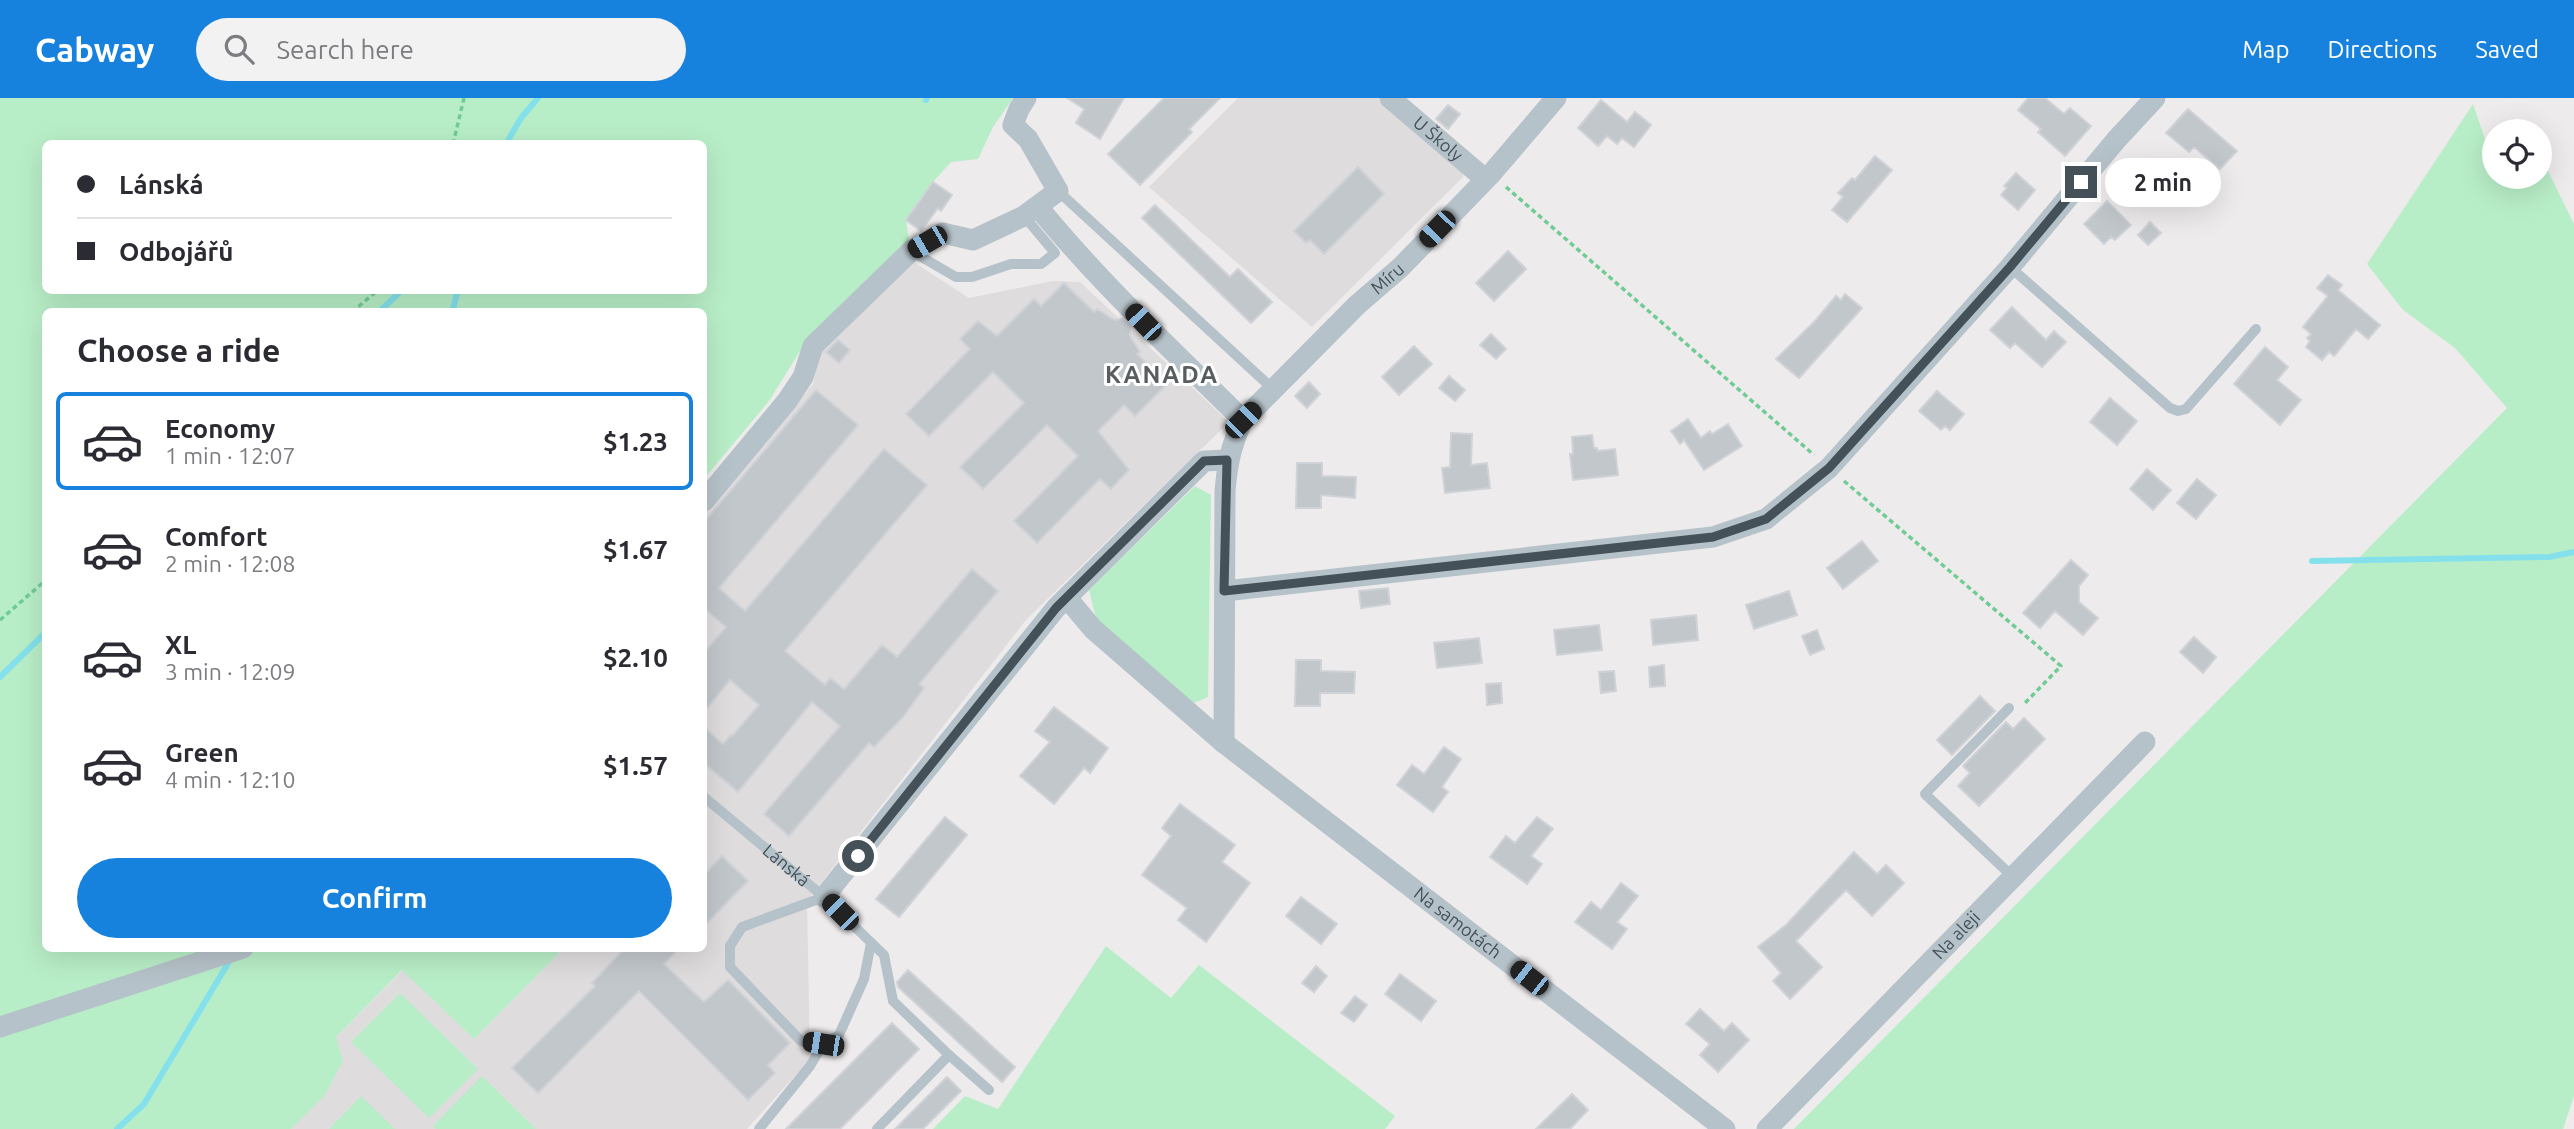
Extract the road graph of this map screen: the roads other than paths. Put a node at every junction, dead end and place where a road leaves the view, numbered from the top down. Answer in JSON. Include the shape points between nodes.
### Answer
{"nodes":[{"id":1,"x":1026,"y":98,"type":"edge"},
{"id":2,"x":1390,"y":98,"type":"edge"},
{"id":3,"x":1556,"y":98,"type":"edge"},
{"id":4,"x":2155,"y":98,"type":"edge"},
{"id":5,"x":1488,"y":177,"type":"junction"},
{"id":6,"x":1058,"y":191,"type":"junction"},
{"id":7,"x":1031,"y":211,"type":"junction"},
{"id":8,"x":911,"y":251,"type":"junction"},
{"id":9,"x":2010,"y":267,"type":"junction"},
{"id":10,"x":2256,"y":329,"type":"dead end"},
{"id":11,"x":1274,"y":390,"type":"junction"},
{"id":12,"x":1243,"y":420,"type":"junction"},
{"id":13,"x":1227,"y":460,"type":"junction"},
{"id":14,"x":707,"y":497,"type":"edge"},
{"id":15,"x":1224,"y":591,"type":"junction"},
{"id":16,"x":1067,"y":598,"type":"junction"},
{"id":17,"x":2009,"y":708,"type":"road end"},
{"id":18,"x":2145,"y":742,"type":"dead end"},
{"id":19,"x":1224,"y":743,"type":"junction"},
{"id":20,"x":707,"y":800,"type":"edge"},
{"id":21,"x":2013,"y":877,"type":"junction"},
{"id":22,"x":824,"y":897,"type":"junction"},
{"id":23,"x":871,"y":943,"type":"junction"},
{"id":24,"x":231,"y":952,"type":"edge"},
{"id":25,"x":0,"y":1027,"type":"edge"},
{"id":26,"x":823,"y":1044,"type":"junction"},
{"id":27,"x":949,"y":1055,"type":"junction"},
{"id":28,"x":989,"y":1090,"type":"dead end"},
{"id":29,"x":759,"y":1129,"type":"edge"},
{"id":30,"x":877,"y":1129,"type":"edge"},
{"id":31,"x":1725,"y":1129,"type":"edge"},
{"id":32,"x":1768,"y":1129,"type":"edge"}],
"edges":[{"from":1,"to":6,"type":"street","via":[[1013,125],[1028,139]]},
{"from":2,"to":5,"type":"street","name":"U Školy"},
{"from":3,"to":5,"type":"street","name":"Míru"},
{"from":4,"to":9,"type":"street"},
{"from":5,"to":11,"type":"street","name":"Míru"},
{"from":6,"to":7,"type":"street"},
{"from":6,"to":11,"type":"lane"},
{"from":7,"to":8,"type":"street","via":[[973,240],[943,233]]},
{"from":7,"to":8,"type":"lane","via":[[1055,253],[1041,264],[1011,264],[956,277]]},
{"from":7,"to":12,"type":"street"},
{"from":8,"to":14,"type":"street","via":[[813,346],[803,377],[787,401]]},
{"from":9,"to":10,"type":"lane","via":[[2178,411],[2186,409]]},
{"from":9,"to":15,"type":"street","via":[[1829,468],[1766,519],[1713,537]]},
{"from":11,"to":12,"type":"street","name":"Míru"},
{"from":12,"to":13,"type":"street","name":"Míru"},
{"from":13,"to":15,"type":"street"},
{"from":13,"to":16,"type":"street","name":"Lánská","via":[[1204,461]]},
{"from":15,"to":19,"type":"street"},
{"from":16,"to":19,"type":"street","name":"Na samotách","via":[[1093,629]]},
{"from":16,"to":22,"type":"street","name":"Lánská"},
{"from":17,"to":21,"type":"lane","via":[[1925,794]]},
{"from":18,"to":21,"type":"street","name":"Na aleji"},
{"from":19,"to":31,"type":"street","name":"Na samotách"},
{"from":20,"to":22,"type":"lane","name":"Lánská"},
{"from":21,"to":32,"type":"street","name":"Na aleji"},
{"from":22,"to":23,"type":"lane"},
{"from":22,"to":26,"type":"lane","via":[[742,927],[730,946],[730,967],[801,1041]]},
{"from":23,"to":26,"type":"lane","via":[[864,979],[839,1035]]},
{"from":23,"to":27,"type":"lane","via":[[884,955],[893,1001]]},
{"from":24,"to":25,"type":"street"},
{"from":26,"to":29,"type":"lane"},
{"from":27,"to":28,"type":"lane"},
{"from":27,"to":30,"type":"lane"}]}
